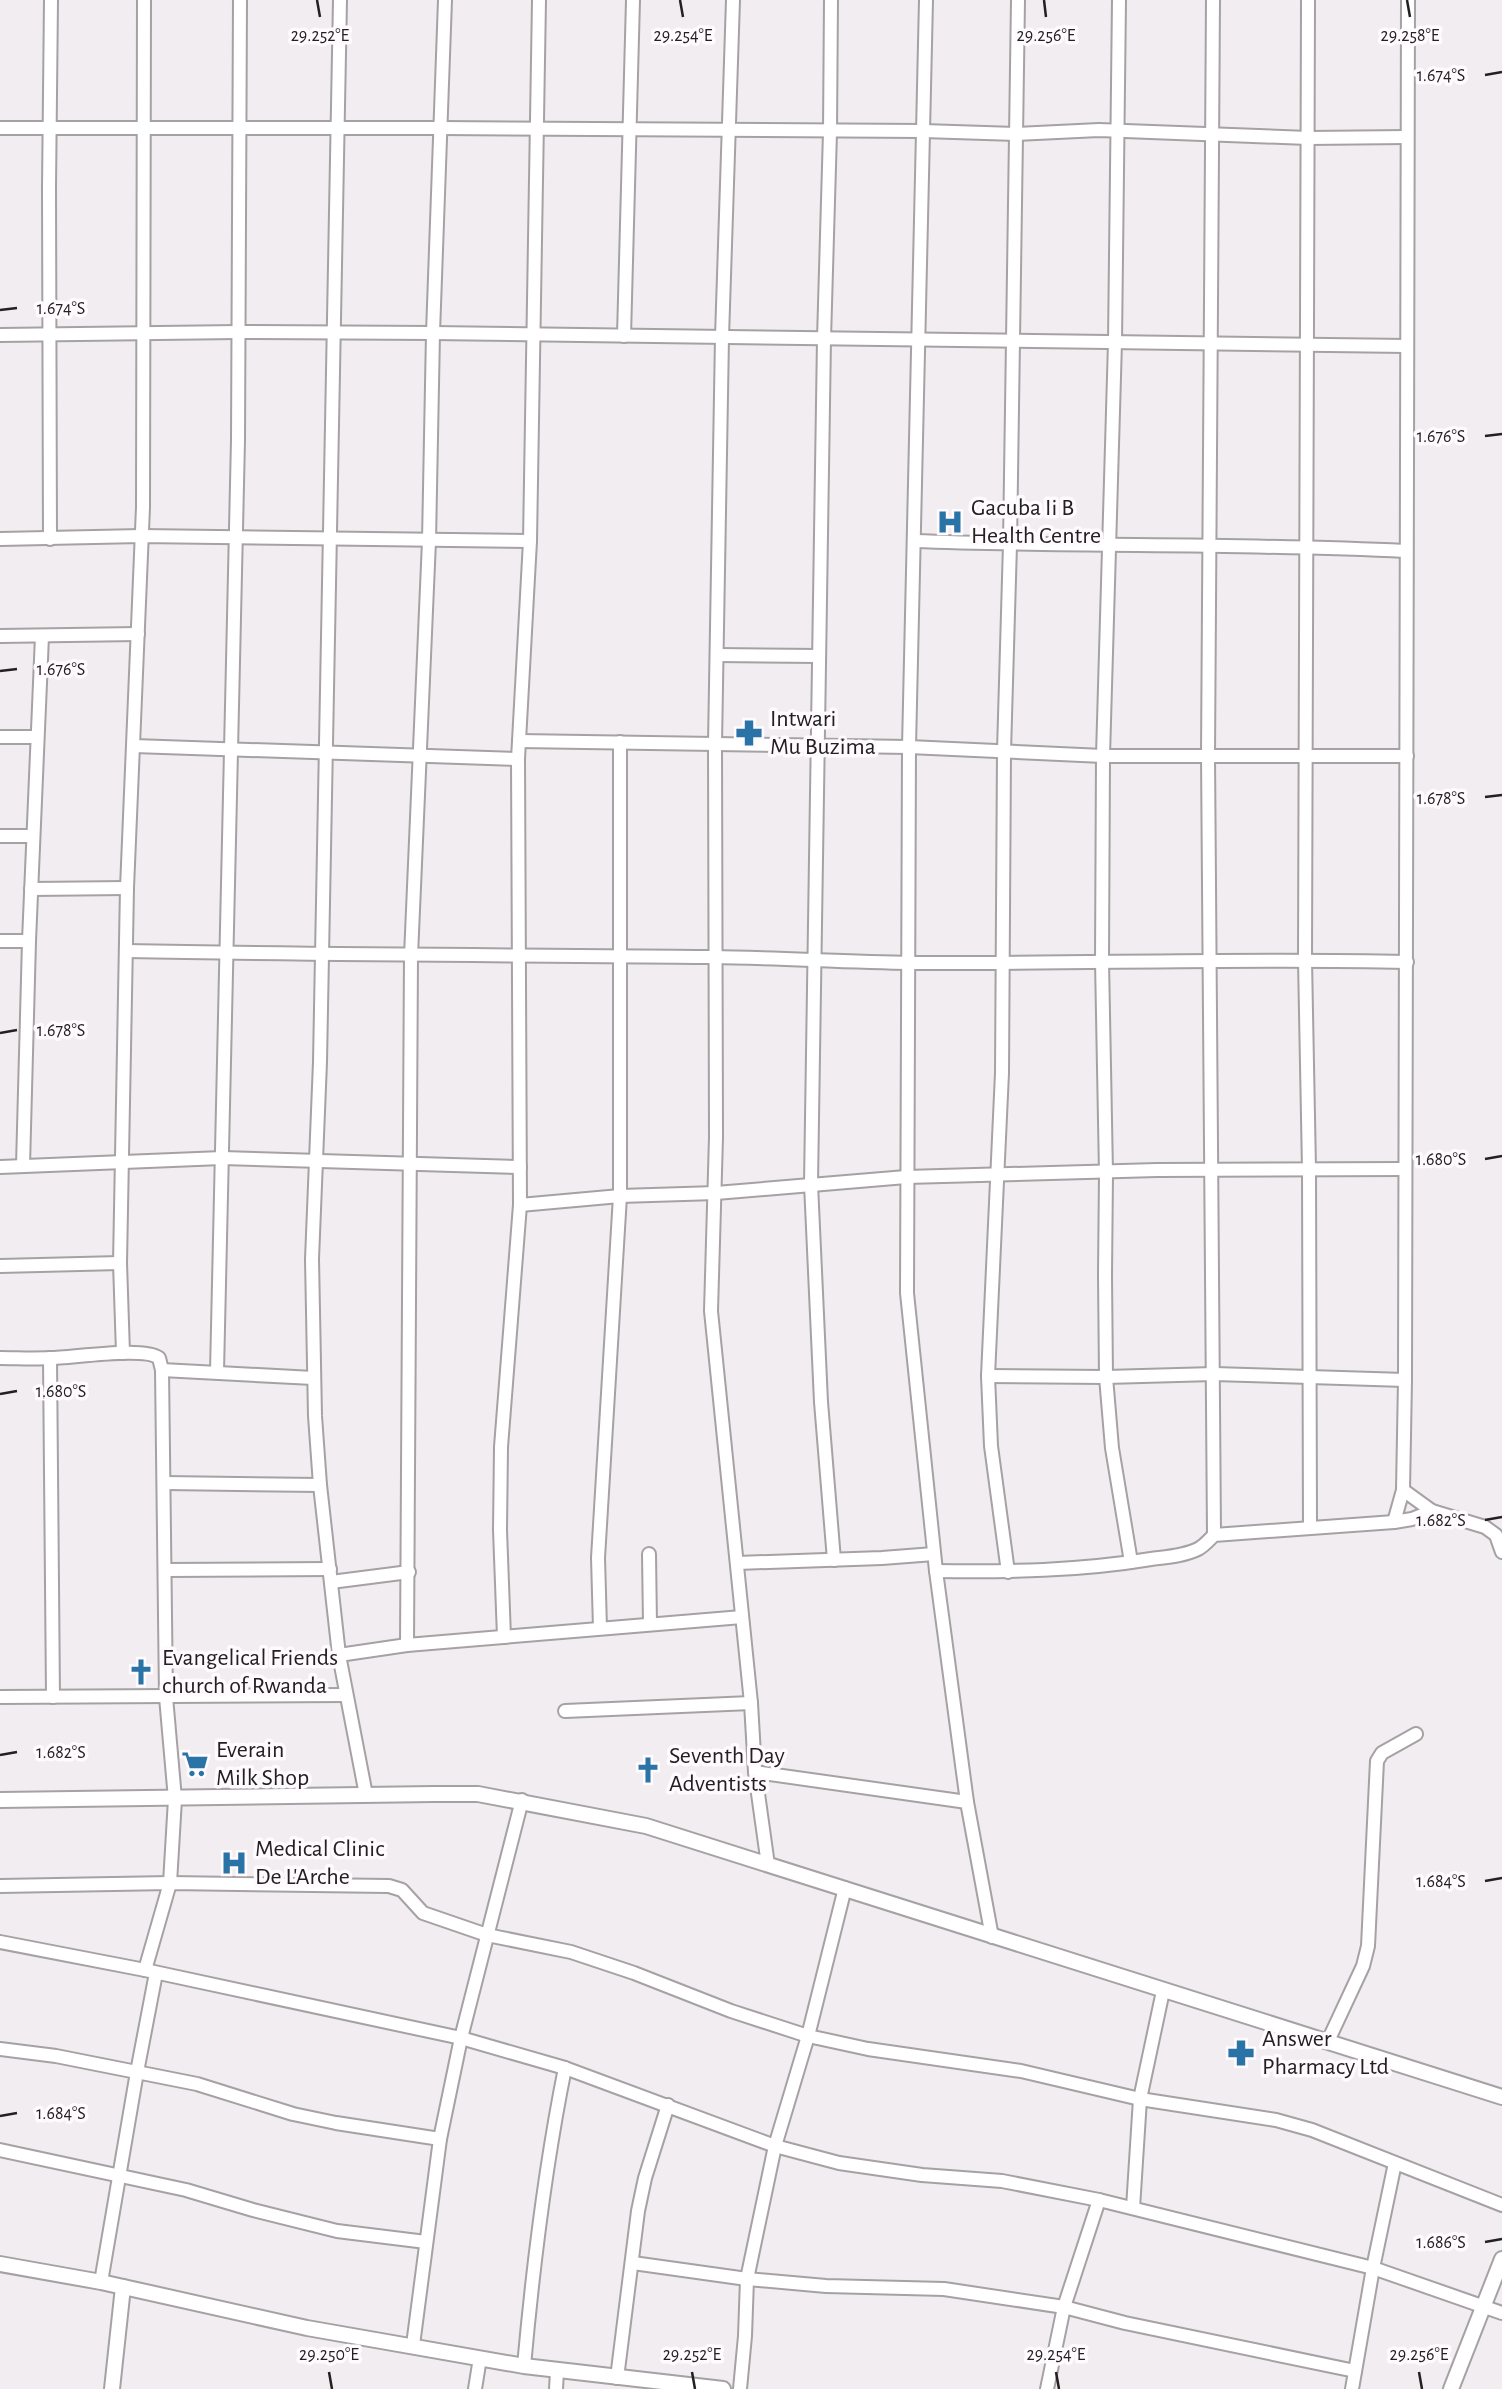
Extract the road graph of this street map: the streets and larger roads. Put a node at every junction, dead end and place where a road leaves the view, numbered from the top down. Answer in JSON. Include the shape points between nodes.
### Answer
{"nodes":[{"id":1,"x":51,"y":0,"type":"edge"},
{"id":2,"x":144,"y":0,"type":"edge"},
{"id":3,"x":240,"y":0,"type":"edge"},
{"id":4,"x":341,"y":0,"type":"edge"},
{"id":5,"x":445,"y":0,"type":"edge"},
{"id":6,"x":539,"y":0,"type":"edge"},
{"id":7,"x":632,"y":0,"type":"edge"},
{"id":8,"x":733,"y":0,"type":"edge"},
{"id":9,"x":831,"y":0,"type":"edge"},
{"id":10,"x":926,"y":0,"type":"edge"},
{"id":11,"x":1018,"y":0,"type":"edge"},
{"id":12,"x":1119,"y":0,"type":"edge"},
{"id":13,"x":1213,"y":0,"type":"edge"},
{"id":14,"x":1308,"y":0,"type":"edge"},
{"id":15,"x":1408,"y":0,"type":"edge"},
{"id":16,"x":0,"y":128,"type":"edge"},
{"id":17,"x":49,"y":128,"type":"junction"},
{"id":18,"x":337,"y":128,"type":"junction"},
{"id":19,"x":440,"y":128,"type":"junction"},
{"id":20,"x":145,"y":129,"type":"junction"},
{"id":21,"x":239,"y":129,"type":"junction"},
{"id":22,"x":537,"y":129,"type":"junction"},
{"id":23,"x":629,"y":130,"type":"junction"},
{"id":24,"x":728,"y":131,"type":"junction"},
{"id":25,"x":923,"y":131,"type":"junction"},
{"id":26,"x":1118,"y":131,"type":"junction"},
{"id":27,"x":831,"y":132,"type":"junction"},
{"id":28,"x":1016,"y":134,"type":"junction"},
{"id":29,"x":1212,"y":135,"type":"junction"},
{"id":30,"x":1407,"y":137,"type":"junction"},
{"id":31,"x":1308,"y":138,"type":"junction"},
{"id":32,"x":238,"y":332,"type":"junction"},
{"id":33,"x":433,"y":333,"type":"junction"},
{"id":34,"x":144,"y":334,"type":"junction"},
{"id":35,"x":333,"y":334,"type":"junction"},
{"id":36,"x":0,"y":335,"type":"edge"},
{"id":37,"x":50,"y":335,"type":"junction"},
{"id":38,"x":534,"y":335,"type":"junction"},
{"id":39,"x":624,"y":336,"type":"junction"},
{"id":40,"x":722,"y":337,"type":"junction"},
{"id":41,"x":918,"y":338,"type":"junction"},
{"id":42,"x":824,"y":339,"type":"junction"},
{"id":43,"x":1012,"y":341,"type":"junction"},
{"id":44,"x":1115,"y":342,"type":"junction"},
{"id":45,"x":1211,"y":343,"type":"junction"},
{"id":46,"x":1307,"y":343,"type":"junction"},
{"id":47,"x":1407,"y":346,"type":"junction"},
{"id":48,"x":141,"y":536,"type":"junction"},
{"id":49,"x":236,"y":538,"type":"junction"},
{"id":50,"x":0,"y":539,"type":"edge"},
{"id":51,"x":50,"y":539,"type":"junction"},
{"id":52,"x":329,"y":540,"type":"junction"},
{"id":53,"x":429,"y":541,"type":"junction"},
{"id":54,"x":530,"y":541,"type":"junction"},
{"id":55,"x":914,"y":541,"type":"junction"},
{"id":56,"x":1010,"y":544,"type":"junction"},
{"id":57,"x":1210,"y":544,"type":"junction"},
{"id":58,"x":1109,"y":546,"type":"junction"},
{"id":59,"x":1305,"y":546,"type":"junction"},
{"id":60,"x":1405,"y":551,"type":"junction"},
{"id":61,"x":138,"y":634,"type":"junction"},
{"id":62,"x":0,"y":636,"type":"edge"},
{"id":63,"x":42,"y":636,"type":"junction"},
{"id":64,"x":717,"y":655,"type":"junction"},
{"id":65,"x":819,"y":656,"type":"junction"},
{"id":66,"x":0,"y":737,"type":"edge"},
{"id":67,"x":37,"y":737,"type":"junction"},
{"id":68,"x":519,"y":741,"type":"junction"},
{"id":69,"x":620,"y":742,"type":"junction"},
{"id":70,"x":715,"y":744,"type":"junction"},
{"id":71,"x":134,"y":746,"type":"junction"},
{"id":72,"x":818,"y":747,"type":"junction"},
{"id":73,"x":909,"y":747,"type":"junction"},
{"id":74,"x":230,"y":749,"type":"junction"},
{"id":75,"x":1004,"y":751,"type":"junction"},
{"id":76,"x":325,"y":753,"type":"junction"},
{"id":77,"x":1208,"y":755,"type":"junction"},
{"id":78,"x":421,"y":756,"type":"junction"},
{"id":79,"x":1103,"y":756,"type":"junction"},
{"id":80,"x":1407,"y":756,"type":"junction"},
{"id":81,"x":1306,"y":757,"type":"junction"},
{"id":82,"x":518,"y":759,"type":"junction"},
{"id":83,"x":0,"y":836,"type":"edge"},
{"id":84,"x":33,"y":836,"type":"junction"},
{"id":85,"x":127,"y":888,"type":"junction"},
{"id":86,"x":31,"y":889,"type":"junction"},
{"id":87,"x":0,"y":941,"type":"edge"},
{"id":88,"x":29,"y":941,"type":"junction"},
{"id":89,"x":127,"y":951,"type":"junction"},
{"id":90,"x":226,"y":953,"type":"junction"},
{"id":91,"x":321,"y":955,"type":"junction"},
{"id":92,"x":411,"y":956,"type":"junction"},
{"id":93,"x":520,"y":956,"type":"junction"},
{"id":94,"x":620,"y":957,"type":"junction"},
{"id":95,"x":715,"y":957,"type":"junction"},
{"id":96,"x":814,"y":960,"type":"junction"},
{"id":97,"x":1304,"y":960,"type":"junction"},
{"id":98,"x":1102,"y":961,"type":"junction"},
{"id":99,"x":1210,"y":962,"type":"junction"},
{"id":100,"x":1407,"y":962,"type":"junction"},
{"id":101,"x":909,"y":963,"type":"junction"},
{"id":102,"x":1004,"y":963,"type":"junction"},
{"id":103,"x":222,"y":1158,"type":"junction"},
{"id":104,"x":122,"y":1161,"type":"junction"},
{"id":105,"x":316,"y":1162,"type":"junction"},
{"id":106,"x":409,"y":1164,"type":"junction"},
{"id":107,"x":23,"y":1166,"type":"junction"},
{"id":108,"x":0,"y":1167,"type":"edge"},
{"id":109,"x":520,"y":1167,"type":"junction"},
{"id":110,"x":1405,"y":1168,"type":"junction"},
{"id":111,"x":1309,"y":1169,"type":"junction"},
{"id":112,"x":1211,"y":1170,"type":"junction"},
{"id":113,"x":1106,"y":1173,"type":"junction"},
{"id":114,"x":997,"y":1174,"type":"junction"},
{"id":115,"x":906,"y":1177,"type":"junction"},
{"id":116,"x":811,"y":1184,"type":"junction"},
{"id":117,"x":716,"y":1193,"type":"junction"},
{"id":118,"x":620,"y":1196,"type":"junction"},
{"id":119,"x":520,"y":1205,"type":"junction"},
{"id":120,"x":120,"y":1263,"type":"junction"},
{"id":121,"x":0,"y":1266,"type":"edge"},
{"id":122,"x":123,"y":1353,"type":"junction"},
{"id":123,"x":0,"y":1358,"type":"edge"},
{"id":124,"x":50,"y":1358,"type":"junction"},
{"id":125,"x":162,"y":1370,"type":"junction"},
{"id":126,"x":217,"y":1372,"type":"junction"},
{"id":127,"x":1214,"y":1374,"type":"junction"},
{"id":128,"x":988,"y":1376,"type":"junction"},
{"id":129,"x":1106,"y":1377,"type":"junction"},
{"id":130,"x":1309,"y":1377,"type":"junction"},
{"id":131,"x":313,"y":1378,"type":"junction"},
{"id":132,"x":1405,"y":1380,"type":"junction"},
{"id":133,"x":165,"y":1483,"type":"junction"},
{"id":134,"x":320,"y":1485,"type":"junction"},
{"id":135,"x":1403,"y":1490,"type":"junction"},
{"id":136,"x":1432,"y":1511,"type":"junction"},
{"id":137,"x":1394,"y":1521,"type":"junction"},
{"id":138,"x":1310,"y":1526,"type":"junction"},
{"id":139,"x":1214,"y":1535,"type":"junction"},
{"id":140,"x":1502,"y":1552,"type":"edge"},
{"id":141,"x":934,"y":1553,"type":"junction"},
{"id":142,"x":649,"y":1554,"type":"dead end"},
{"id":143,"x":834,"y":1560,"type":"junction"},
{"id":144,"x":1131,"y":1562,"type":"junction"},
{"id":145,"x":737,"y":1563,"type":"junction"},
{"id":146,"x":166,"y":1570,"type":"junction"},
{"id":147,"x":936,"y":1571,"type":"junction"},
{"id":148,"x":409,"y":1572,"type":"junction"},
{"id":149,"x":1008,"y":1572,"type":"junction"},
{"id":150,"x":331,"y":1575,"type":"junction"},
{"id":151,"x":742,"y":1617,"type":"junction"},
{"id":152,"x":650,"y":1624,"type":"junction"},
{"id":153,"x":600,"y":1628,"type":"junction"},
{"id":154,"x":504,"y":1637,"type":"junction"},
{"id":155,"x":407,"y":1645,"type":"junction"},
{"id":156,"x":339,"y":1655,"type":"junction"},
{"id":157,"x":346,"y":1695,"type":"junction"},
{"id":158,"x":0,"y":1696,"type":"edge"},
{"id":159,"x":53,"y":1697,"type":"junction"},
{"id":160,"x":166,"y":1697,"type":"junction"},
{"id":161,"x":751,"y":1703,"type":"junction"},
{"id":162,"x":565,"y":1711,"type":"dead end"},
{"id":163,"x":1416,"y":1734,"type":"dead end"},
{"id":164,"x":755,"y":1772,"type":"junction"},
{"id":165,"x":366,"y":1795,"type":"junction"},
{"id":166,"x":175,"y":1799,"type":"junction"},
{"id":167,"x":0,"y":1800,"type":"edge"},
{"id":168,"x":522,"y":1800,"type":"junction"},
{"id":169,"x":967,"y":1802,"type":"junction"},
{"id":170,"x":768,"y":1865,"type":"junction"},
{"id":171,"x":170,"y":1884,"type":"junction"},
{"id":172,"x":0,"y":1886,"type":"edge"},
{"id":173,"x":845,"y":1888,"type":"junction"},
{"id":174,"x":487,"y":1935,"type":"junction"},
{"id":175,"x":992,"y":1937,"type":"junction"},
{"id":176,"x":0,"y":1942,"type":"edge"},
{"id":177,"x":151,"y":1971,"type":"junction"},
{"id":178,"x":1163,"y":1991,"type":"junction"},
{"id":179,"x":808,"y":2036,"type":"junction"},
{"id":180,"x":461,"y":2038,"type":"junction"},
{"id":181,"x":1328,"y":2041,"type":"junction"},
{"id":182,"x":0,"y":2049,"type":"edge"},
{"id":183,"x":565,"y":2068,"type":"junction"},
{"id":184,"x":137,"y":2072,"type":"junction"},
{"id":185,"x":1502,"y":2096,"type":"edge"},
{"id":186,"x":1140,"y":2099,"type":"junction"},
{"id":187,"x":668,"y":2105,"type":"junction"},
{"id":188,"x":440,"y":2139,"type":"junction"},
{"id":189,"x":775,"y":2147,"type":"junction"},
{"id":190,"x":0,"y":2150,"type":"edge"},
{"id":191,"x":1395,"y":2163,"type":"junction"},
{"id":192,"x":119,"y":2175,"type":"junction"},
{"id":193,"x":1099,"y":2200,"type":"junction"},
{"id":194,"x":1502,"y":2205,"type":"edge"},
{"id":195,"x":1133,"y":2208,"type":"junction"},
{"id":196,"x":426,"y":2242,"type":"junction"},
{"id":197,"x":1502,"y":2259,"type":"edge"},
{"id":198,"x":633,"y":2263,"type":"junction"},
{"id":199,"x":0,"y":2264,"type":"edge"},
{"id":200,"x":1373,"y":2268,"type":"junction"},
{"id":201,"x":747,"y":2279,"type":"junction"},
{"id":202,"x":101,"y":2282,"type":"junction"},
{"id":203,"x":123,"y":2287,"type":"junction"},
{"id":204,"x":1064,"y":2307,"type":"junction"},
{"id":205,"x":1482,"y":2307,"type":"junction"},
{"id":206,"x":1502,"y":2313,"type":"edge"},
{"id":207,"x":413,"y":2345,"type":"junction"},
{"id":208,"x":480,"y":2358,"type":"junction"},
{"id":209,"x":524,"y":2366,"type":"junction"},
{"id":210,"x":557,"y":2371,"type":"junction"},
{"id":211,"x":1355,"y":2371,"type":"junction"},
{"id":212,"x":617,"y":2378,"type":"junction"},
{"id":213,"x":651,"y":2385,"type":"edge"},
{"id":214,"x":111,"y":2389,"type":"edge"},
{"id":215,"x":475,"y":2389,"type":"edge"},
{"id":216,"x":556,"y":2389,"type":"edge"},
{"id":217,"x":723,"y":2389,"type":"edge"},
{"id":218,"x":740,"y":2389,"type":"edge"},
{"id":219,"x":1047,"y":2389,"type":"edge"},
{"id":220,"x":1352,"y":2389,"type":"edge"},
{"id":221,"x":1451,"y":2389,"type":"edge"}],
"edges":[{"from":1,"to":17,"type":"street"},
{"from":2,"to":20,"type":"street"},
{"from":3,"to":21,"type":"street"},
{"from":4,"to":18,"type":"street"},
{"from":5,"to":19,"type":"street"},
{"from":6,"to":22,"type":"street"},
{"from":7,"to":23,"type":"street"},
{"from":8,"to":24,"type":"street"},
{"from":9,"to":27,"type":"street"},
{"from":10,"to":25,"type":"street"},
{"from":11,"to":28,"type":"street"},
{"from":12,"to":26,"type":"street"},
{"from":13,"to":29,"type":"street"},
{"from":14,"to":31,"type":"street"},
{"from":15,"to":30,"type":"street"},
{"from":16,"to":17,"type":"street"},
{"from":17,"to":20,"type":"street"},
{"from":17,"to":37,"type":"street"},
{"from":18,"to":19,"type":"street"},
{"from":18,"to":21,"type":"street"},
{"from":18,"to":35,"type":"street"},
{"from":19,"to":22,"type":"street"},
{"from":19,"to":33,"type":"street"},
{"from":20,"to":21,"type":"street"},
{"from":20,"to":34,"type":"street"},
{"from":21,"to":32,"type":"street"},
{"from":22,"to":23,"type":"street"},
{"from":22,"to":38,"type":"street"},
{"from":23,"to":24,"type":"street"},
{"from":23,"to":39,"type":"street"},
{"from":24,"to":27,"type":"street"},
{"from":24,"to":40,"type":"street"},
{"from":25,"to":27,"type":"street"},
{"from":25,"to":28,"type":"street"},
{"from":25,"to":41,"type":"street"},
{"from":26,"to":28,"type":"street"},
{"from":26,"to":29,"type":"street"},
{"from":26,"to":44,"type":"street"},
{"from":27,"to":42,"type":"street"},
{"from":28,"to":43,"type":"street"},
{"from":29,"to":31,"type":"street"},
{"from":29,"to":45,"type":"street"},
{"from":30,"to":31,"type":"street"},
{"from":30,"to":47,"type":"street"},
{"from":31,"to":46,"type":"street"},
{"from":32,"to":34,"type":"street"},
{"from":32,"to":35,"type":"street"},
{"from":32,"to":49,"type":"street"},
{"from":33,"to":35,"type":"street"},
{"from":33,"to":38,"type":"street"},
{"from":33,"to":53,"type":"street"},
{"from":34,"to":37,"type":"street"},
{"from":34,"to":48,"type":"street"},
{"from":35,"to":52,"type":"street"},
{"from":36,"to":37,"type":"street"},
{"from":37,"to":51,"type":"street"},
{"from":38,"to":39,"type":"street"},
{"from":38,"to":54,"type":"street"},
{"from":39,"to":40,"type":"street"},
{"from":40,"to":42,"type":"street"},
{"from":40,"to":64,"type":"street"},
{"from":41,"to":42,"type":"street"},
{"from":41,"to":43,"type":"street"},
{"from":41,"to":55,"type":"street"},
{"from":42,"to":65,"type":"street"},
{"from":43,"to":44,"type":"street"},
{"from":43,"to":56,"type":"street"},
{"from":44,"to":45,"type":"street"},
{"from":44,"to":58,"type":"street"},
{"from":45,"to":46,"type":"street"},
{"from":45,"to":57,"type":"street"},
{"from":46,"to":47,"type":"street"},
{"from":46,"to":59,"type":"street"},
{"from":47,"to":60,"type":"street"},
{"from":48,"to":49,"type":"street"},
{"from":48,"to":51,"type":"street"},
{"from":48,"to":61,"type":"street"},
{"from":49,"to":52,"type":"street"},
{"from":49,"to":74,"type":"street"},
{"from":50,"to":51,"type":"street"},
{"from":52,"to":53,"type":"street"},
{"from":52,"to":76,"type":"street"},
{"from":53,"to":54,"type":"street"},
{"from":53,"to":78,"type":"street"},
{"from":54,"to":68,"type":"street"},
{"from":55,"to":56,"type":"street"},
{"from":55,"to":73,"type":"street"},
{"from":56,"to":58,"type":"street"},
{"from":56,"to":75,"type":"street"},
{"from":57,"to":58,"type":"street"},
{"from":57,"to":59,"type":"street"},
{"from":57,"to":77,"type":"street"},
{"from":58,"to":79,"type":"street"},
{"from":59,"to":60,"type":"street"},
{"from":59,"to":81,"type":"street"},
{"from":60,"to":80,"type":"street"},
{"from":61,"to":63,"type":"street"},
{"from":61,"to":71,"type":"street"},
{"from":62,"to":63,"type":"street"},
{"from":63,"to":67,"type":"street"},
{"from":64,"to":65,"type":"street"},
{"from":64,"to":70,"type":"street"},
{"from":65,"to":72,"type":"street"},
{"from":66,"to":67,"type":"street"},
{"from":67,"to":84,"type":"street"},
{"from":68,"to":69,"type":"street"},
{"from":68,"to":82,"type":"street"},
{"from":69,"to":70,"type":"street"},
{"from":69,"to":94,"type":"street"},
{"from":70,"to":72,"type":"street"},
{"from":70,"to":95,"type":"street"},
{"from":71,"to":74,"type":"street"},
{"from":71,"to":85,"type":"street"},
{"from":72,"to":73,"type":"street"},
{"from":72,"to":96,"type":"street"},
{"from":73,"to":75,"type":"street"},
{"from":73,"to":101,"type":"street"},
{"from":74,"to":76,"type":"street"},
{"from":74,"to":90,"type":"street"},
{"from":75,"to":79,"type":"street"},
{"from":75,"to":102,"type":"street"},
{"from":76,"to":78,"type":"street"},
{"from":76,"to":91,"type":"street"},
{"from":77,"to":79,"type":"street"},
{"from":77,"to":81,"type":"street"},
{"from":77,"to":99,"type":"street"},
{"from":78,"to":82,"type":"street"},
{"from":78,"to":92,"type":"street"},
{"from":79,"to":98,"type":"street"},
{"from":80,"to":81,"type":"street"},
{"from":80,"to":100,"type":"street"},
{"from":81,"to":97,"type":"street"},
{"from":82,"to":93,"type":"street"},
{"from":83,"to":84,"type":"street"},
{"from":84,"to":86,"type":"street"},
{"from":85,"to":86,"type":"street"},
{"from":85,"to":89,"type":"street"},
{"from":86,"to":88,"type":"street"},
{"from":87,"to":88,"type":"street"},
{"from":88,"to":107,"type":"street"},
{"from":89,"to":90,"type":"street"},
{"from":89,"to":104,"type":"street"},
{"from":90,"to":91,"type":"street"},
{"from":90,"to":103,"type":"street"},
{"from":91,"to":92,"type":"street"},
{"from":91,"to":105,"type":"street"},
{"from":92,"to":93,"type":"street"},
{"from":92,"to":106,"type":"street"},
{"from":93,"to":94,"type":"street"},
{"from":93,"to":109,"type":"street"},
{"from":94,"to":95,"type":"street"},
{"from":94,"to":118,"type":"street"},
{"from":95,"to":96,"type":"street"},
{"from":95,"to":117,"type":"street"},
{"from":96,"to":101,"type":"street"},
{"from":96,"to":116,"type":"street"},
{"from":97,"to":99,"type":"street"},
{"from":97,"to":100,"type":"street"},
{"from":97,"to":111,"type":"street"},
{"from":98,"to":99,"type":"street"},
{"from":98,"to":102,"type":"street"},
{"from":98,"to":113,"type":"street"},
{"from":99,"to":112,"type":"street"},
{"from":100,"to":110,"type":"street"},
{"from":101,"to":102,"type":"street"},
{"from":101,"to":115,"type":"street"},
{"from":102,"to":114,"type":"street"},
{"from":103,"to":104,"type":"street"},
{"from":103,"to":105,"type":"street"},
{"from":103,"to":126,"type":"street"},
{"from":104,"to":107,"type":"street"},
{"from":104,"to":120,"type":"street"},
{"from":105,"to":106,"type":"street"},
{"from":105,"to":131,"type":"street"},
{"from":106,"to":109,"type":"street"},
{"from":106,"to":148,"type":"street"},
{"from":107,"to":108,"type":"street"},
{"from":109,"to":119,"type":"street"},
{"from":110,"to":111,"type":"street"},
{"from":110,"to":132,"type":"street"},
{"from":111,"to":112,"type":"street"},
{"from":111,"to":130,"type":"street"},
{"from":112,"to":113,"type":"street"},
{"from":112,"to":127,"type":"street"},
{"from":113,"to":114,"type":"street"},
{"from":113,"to":129,"type":"street"},
{"from":114,"to":115,"type":"street"},
{"from":114,"to":128,"type":"street"},
{"from":115,"to":116,"type":"street"},
{"from":115,"to":141,"type":"street","via":[[907,1293]]},
{"from":116,"to":117,"type":"street"},
{"from":116,"to":143,"type":"street"},
{"from":117,"to":118,"type":"street"},
{"from":117,"to":145,"type":"street","via":[[712,1325]]},
{"from":118,"to":119,"type":"street"},
{"from":118,"to":153,"type":"street","via":[[598,1558]]},
{"from":119,"to":154,"type":"street","via":[[501,1447]]},
{"from":120,"to":121,"type":"street"},
{"from":120,"to":122,"type":"street"},
{"from":122,"to":124,"type":"street"},
{"from":122,"to":125,"type":"street","via":[[154,1354]]},
{"from":123,"to":124,"type":"street"},
{"from":124,"to":159,"type":"street"},
{"from":125,"to":126,"type":"street"},
{"from":125,"to":133,"type":"street"},
{"from":126,"to":131,"type":"street"},
{"from":127,"to":129,"type":"street"},
{"from":127,"to":130,"type":"street"},
{"from":127,"to":139,"type":"street"},
{"from":128,"to":129,"type":"street"},
{"from":128,"to":149,"type":"street","via":[[991,1446]]},
{"from":129,"to":144,"type":"street","via":[[1112,1448]]},
{"from":130,"to":132,"type":"street"},
{"from":130,"to":138,"type":"street"},
{"from":131,"to":134,"type":"street"},
{"from":132,"to":135,"type":"street"},
{"from":133,"to":134,"type":"street"},
{"from":133,"to":146,"type":"street"},
{"from":134,"to":150,"type":"street"},
{"from":135,"to":136,"type":"street"},
{"from":135,"to":137,"type":"street"},
{"from":136,"to":137,"type":"street"},
{"from":136,"to":140,"type":"street","via":[[1485,1527],[1496,1535]]},
{"from":137,"to":138,"type":"street"},
{"from":138,"to":139,"type":"street"},
{"from":139,"to":144,"type":"street","via":[[1185,1554]]},
{"from":141,"to":143,"type":"street"},
{"from":141,"to":147,"type":"street"},
{"from":142,"to":152,"type":"street"},
{"from":143,"to":145,"type":"street"},
{"from":144,"to":149,"type":"street"},
{"from":145,"to":151,"type":"street"},
{"from":146,"to":150,"type":"street"},
{"from":146,"to":160,"type":"street"},
{"from":147,"to":149,"type":"street"},
{"from":147,"to":169,"type":"street"},
{"from":148,"to":150,"type":"street"},
{"from":148,"to":155,"type":"street"},
{"from":150,"to":156,"type":"street"},
{"from":151,"to":152,"type":"street"},
{"from":151,"to":161,"type":"street"},
{"from":152,"to":153,"type":"street"},
{"from":153,"to":154,"type":"street"},
{"from":154,"to":155,"type":"street"},
{"from":155,"to":156,"type":"street"},
{"from":156,"to":157,"type":"street"},
{"from":157,"to":160,"type":"street"},
{"from":157,"to":165,"type":"street"},
{"from":158,"to":159,"type":"street"},
{"from":159,"to":160,"type":"street"},
{"from":160,"to":166,"type":"street"},
{"from":161,"to":162,"type":"street"},
{"from":161,"to":164,"type":"street"},
{"from":163,"to":181,"type":"street","via":[[1382,1753],[1377,1761],[1368,1946]]},
{"from":164,"to":169,"type":"street"},
{"from":164,"to":170,"type":"street"},
{"from":165,"to":166,"type":"street"},
{"from":165,"to":168,"type":"street","via":[[478,1794]]},
{"from":166,"to":167,"type":"street"},
{"from":166,"to":171,"type":"street"},
{"from":168,"to":170,"type":"street","via":[[646,1826]]},
{"from":168,"to":174,"type":"street"},
{"from":169,"to":175,"type":"street"},
{"from":170,"to":173,"type":"street"},
{"from":171,"to":172,"type":"street"},
{"from":171,"to":174,"type":"street","via":[[389,1886],[402,1890],[423,1913]]},
{"from":171,"to":177,"type":"street"},
{"from":173,"to":175,"type":"street"},
{"from":173,"to":179,"type":"street"},
{"from":174,"to":179,"type":"street","via":[[571,1952]]},
{"from":174,"to":180,"type":"street"},
{"from":175,"to":178,"type":"street"},
{"from":176,"to":177,"type":"street"},
{"from":177,"to":180,"type":"street"},
{"from":177,"to":184,"type":"street"},
{"from":178,"to":181,"type":"street"},
{"from":178,"to":186,"type":"street"},
{"from":179,"to":186,"type":"street","via":[[1021,2071]]},
{"from":179,"to":189,"type":"street"},
{"from":180,"to":183,"type":"street"},
{"from":180,"to":188,"type":"street"},
{"from":181,"to":185,"type":"street"},
{"from":182,"to":184,"type":"street"},
{"from":183,"to":187,"type":"street"},
{"from":183,"to":209,"type":"street","via":[[537,2236]]},
{"from":184,"to":188,"type":"street","via":[[197,2084],[303,2117]]},
{"from":184,"to":192,"type":"street"},
{"from":186,"to":191,"type":"street","via":[[1276,2120]]},
{"from":186,"to":195,"type":"street"},
{"from":187,"to":189,"type":"street"},
{"from":187,"to":198,"type":"street","via":[[645,2178]]},
{"from":188,"to":196,"type":"street"},
{"from":189,"to":193,"type":"street","via":[[839,2163],[1002,2181]]},
{"from":189,"to":201,"type":"street"},
{"from":190,"to":192,"type":"street"},
{"from":191,"to":194,"type":"street"},
{"from":191,"to":200,"type":"street"},
{"from":192,"to":196,"type":"street","via":[[337,2231]]},
{"from":192,"to":202,"type":"street"},
{"from":193,"to":195,"type":"street"},
{"from":193,"to":204,"type":"street"},
{"from":195,"to":200,"type":"street"},
{"from":196,"to":207,"type":"street"},
{"from":197,"to":205,"type":"street"},
{"from":198,"to":201,"type":"street"},
{"from":198,"to":212,"type":"street"},
{"from":199,"to":202,"type":"street"},
{"from":200,"to":205,"type":"street"},
{"from":200,"to":211,"type":"street"},
{"from":201,"to":204,"type":"street","via":[[944,2289]]},
{"from":201,"to":218,"type":"street"},
{"from":202,"to":203,"type":"street"},
{"from":203,"to":207,"type":"street","via":[[307,2328]]},
{"from":203,"to":214,"type":"street"},
{"from":204,"to":211,"type":"street"},
{"from":204,"to":219,"type":"street"},
{"from":205,"to":206,"type":"street"},
{"from":205,"to":221,"type":"street"},
{"from":207,"to":208,"type":"street"},
{"from":208,"to":209,"type":"street"},
{"from":208,"to":215,"type":"street"},
{"from":209,"to":210,"type":"street"},
{"from":210,"to":212,"type":"street"},
{"from":210,"to":216,"type":"street"},
{"from":211,"to":220,"type":"street"},
{"from":212,"to":213,"type":"street"},
{"from":213,"to":217,"type":"street"}]}
